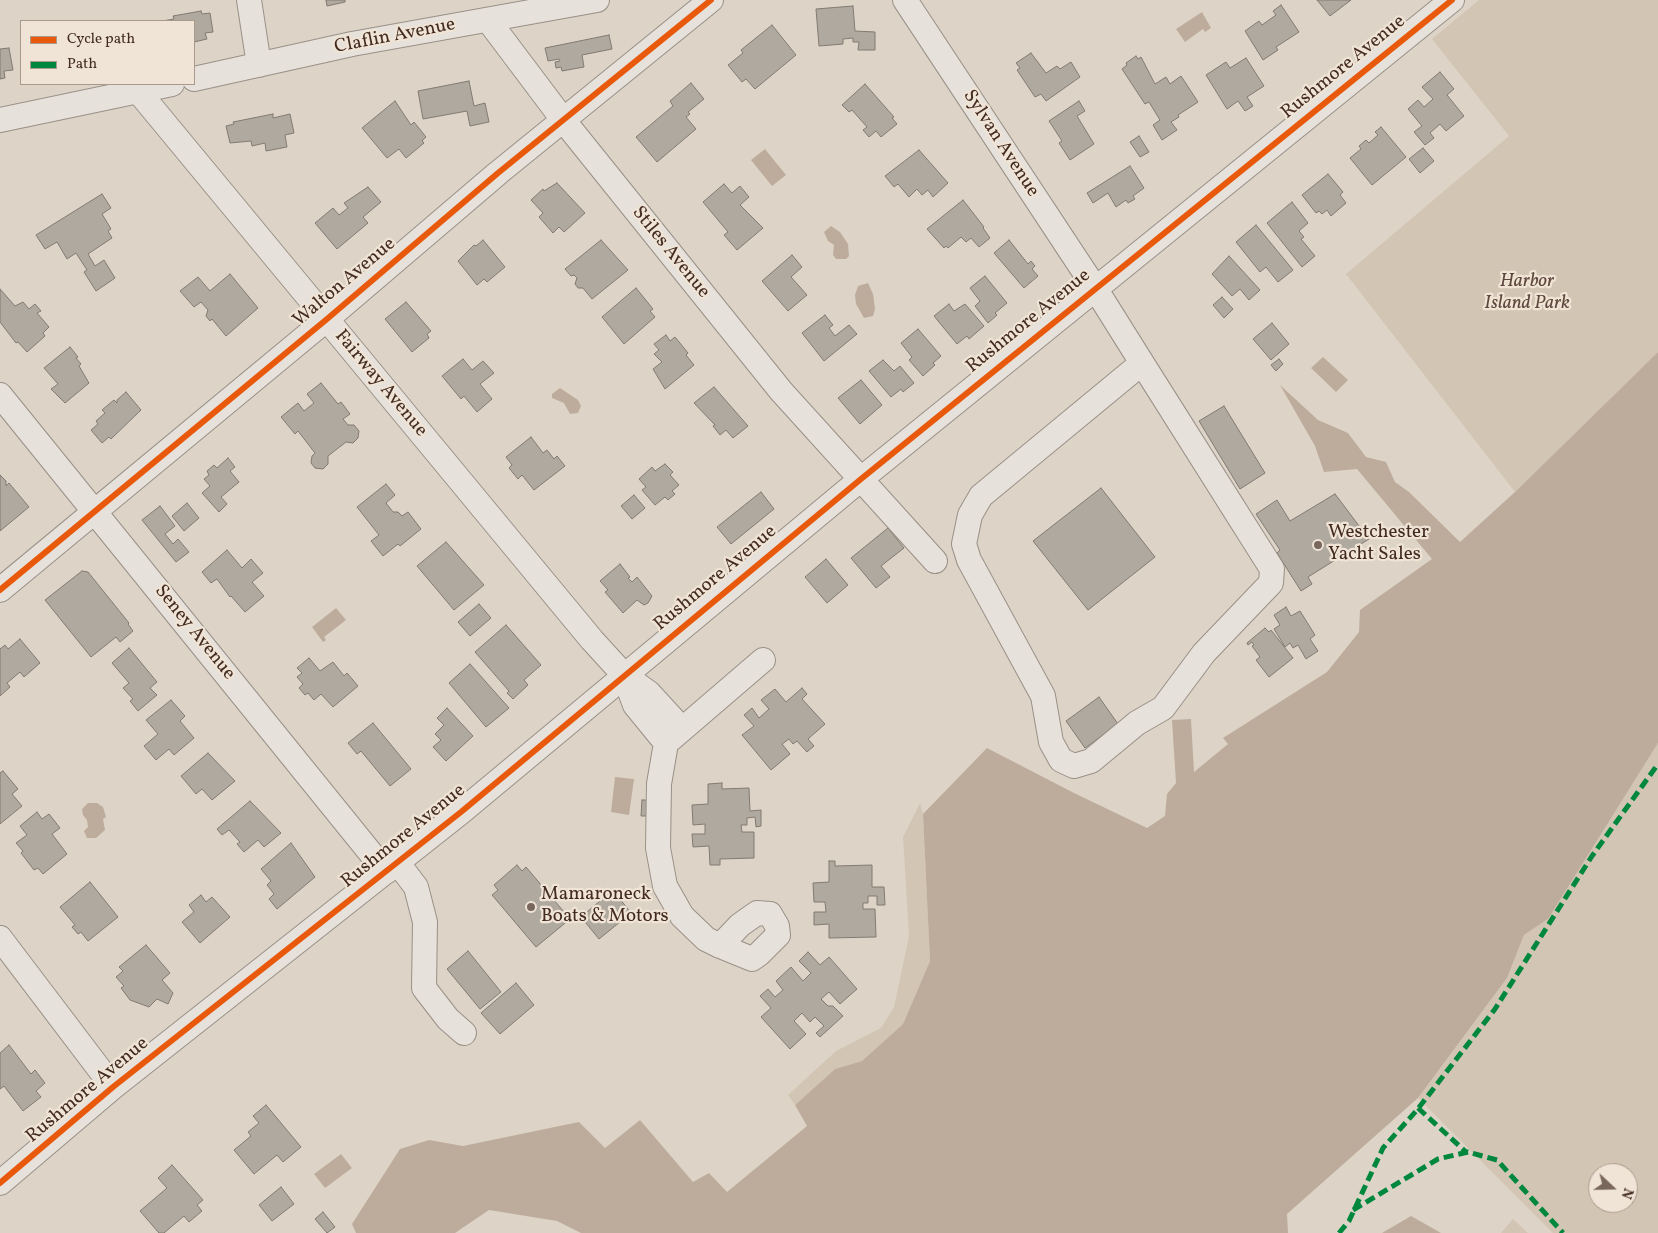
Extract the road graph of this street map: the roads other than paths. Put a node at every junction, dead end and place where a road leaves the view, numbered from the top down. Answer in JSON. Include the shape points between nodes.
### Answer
{"nodes":[{"id":1,"x":249,"y":0,"type":"edge"},
{"id":2,"x":597,"y":0,"type":"edge"},
{"id":3,"x":711,"y":0,"type":"edge"},
{"id":4,"x":905,"y":0,"type":"edge"},
{"id":5,"x":1452,"y":0,"type":"edge"},
{"id":6,"x":488,"y":20,"type":"junction"},
{"id":7,"x":259,"y":65,"type":"junction"},
{"id":8,"x":195,"y":79,"type":"edge"},
{"id":9,"x":167,"y":85,"type":"edge"},
{"id":10,"x":138,"y":91,"type":"junction"},
{"id":11,"x":0,"y":120,"type":"edge"},
{"id":12,"x":564,"y":121,"type":"junction"},
{"id":13,"x":1095,"y":288,"type":"junction"},
{"id":14,"x":327,"y":319,"type":"junction"},
{"id":15,"x":1142,"y":363,"type":"junction"},
{"id":16,"x":0,"y":395,"type":"edge"},
{"id":17,"x":861,"y":479,"type":"junction"},
{"id":18,"x":94,"y":510,"type":"junction"},
{"id":19,"x":936,"y":562,"type":"dead end"},
{"id":20,"x":0,"y":590,"type":"edge"},
{"id":21,"x":763,"y":660,"type":"dead end"},
{"id":22,"x":624,"y":675,"type":"junction"},
{"id":23,"x":674,"y":736,"type":"junction"},
{"id":24,"x":392,"y":867,"type":"junction"},
{"id":25,"x":0,"y":938,"type":"edge"},
{"id":26,"x":720,"y":946,"type":"dead end"},
{"id":27,"x":464,"y":1033,"type":"dead end"},
{"id":28,"x":114,"y":1088,"type":"junction"},
{"id":29,"x":0,"y":1183,"type":"edge"}],
"edges":[{"from":1,"to":7,"type":"street"},
{"from":2,"to":6,"type":"street","name":"Claflin Avenue"},
{"from":3,"to":12,"type":"street","name":"Walton Avenue"},
{"from":4,"to":13,"type":"street","name":"Sylvan Avenue"},
{"from":5,"to":13,"type":"street","name":"Rushmore Avenue"},
{"from":6,"to":7,"type":"street","name":"Claflin Avenue","via":[[352,44]]},
{"from":6,"to":12,"type":"street","name":"Stiles Avenue"},
{"from":7,"to":8,"type":"street","name":"Claflin Avenue"},
{"from":9,"to":10,"type":"street"},
{"from":10,"to":11,"type":"street"},
{"from":10,"to":14,"type":"street","name":"Fairway Avenue"},
{"from":12,"to":14,"type":"street","name":"Walton Avenue"},
{"from":12,"to":17,"type":"street","name":"Stiles Avenue","via":[[782,391]]},
{"from":13,"to":15,"type":"street","name":"Sylvan Avenue"},
{"from":13,"to":17,"type":"street","name":"Rushmore Avenue"},
{"from":14,"to":18,"type":"street","name":"Walton Avenue"},
{"from":14,"to":22,"type":"street","name":"Fairway Avenue"},
{"from":15,"to":15,"type":"street","name":"Sylvan Avenue","via":[[1272,569],[1271,583],[1204,652],[1163,708],[1137,723],[1091,761],[1074,766],[1061,760],[1051,742],[1043,696],[964,544],[970,515],[981,496]]},
{"from":16,"to":18,"type":"street","name":"Seney Avenue"},
{"from":17,"to":19,"type":"street","name":"Stiles Avenue"},
{"from":17,"to":22,"type":"street","name":"Rushmore Avenue"},
{"from":18,"to":20,"type":"street","name":"Walton Avenue"},
{"from":18,"to":24,"type":"street","name":"Seney Avenue"},
{"from":21,"to":23,"type":"street"},
{"from":22,"to":23,"type":"street","via":[[635,705]]},
{"from":22,"to":24,"type":"street","name":"Rushmore Avenue"},
{"from":23,"to":26,"type":"street","via":[[659,784],[658,848],[665,886],[682,916],[706,939]]},
{"from":24,"to":27,"type":"street","name":"Seney Avenue","via":[[416,887],[425,922],[424,988],[448,1019]]},
{"from":24,"to":28,"type":"street","name":"Rushmore Avenue"},
{"from":25,"to":28,"type":"street"},
{"from":28,"to":29,"type":"street","name":"Rushmore Avenue"}]}
